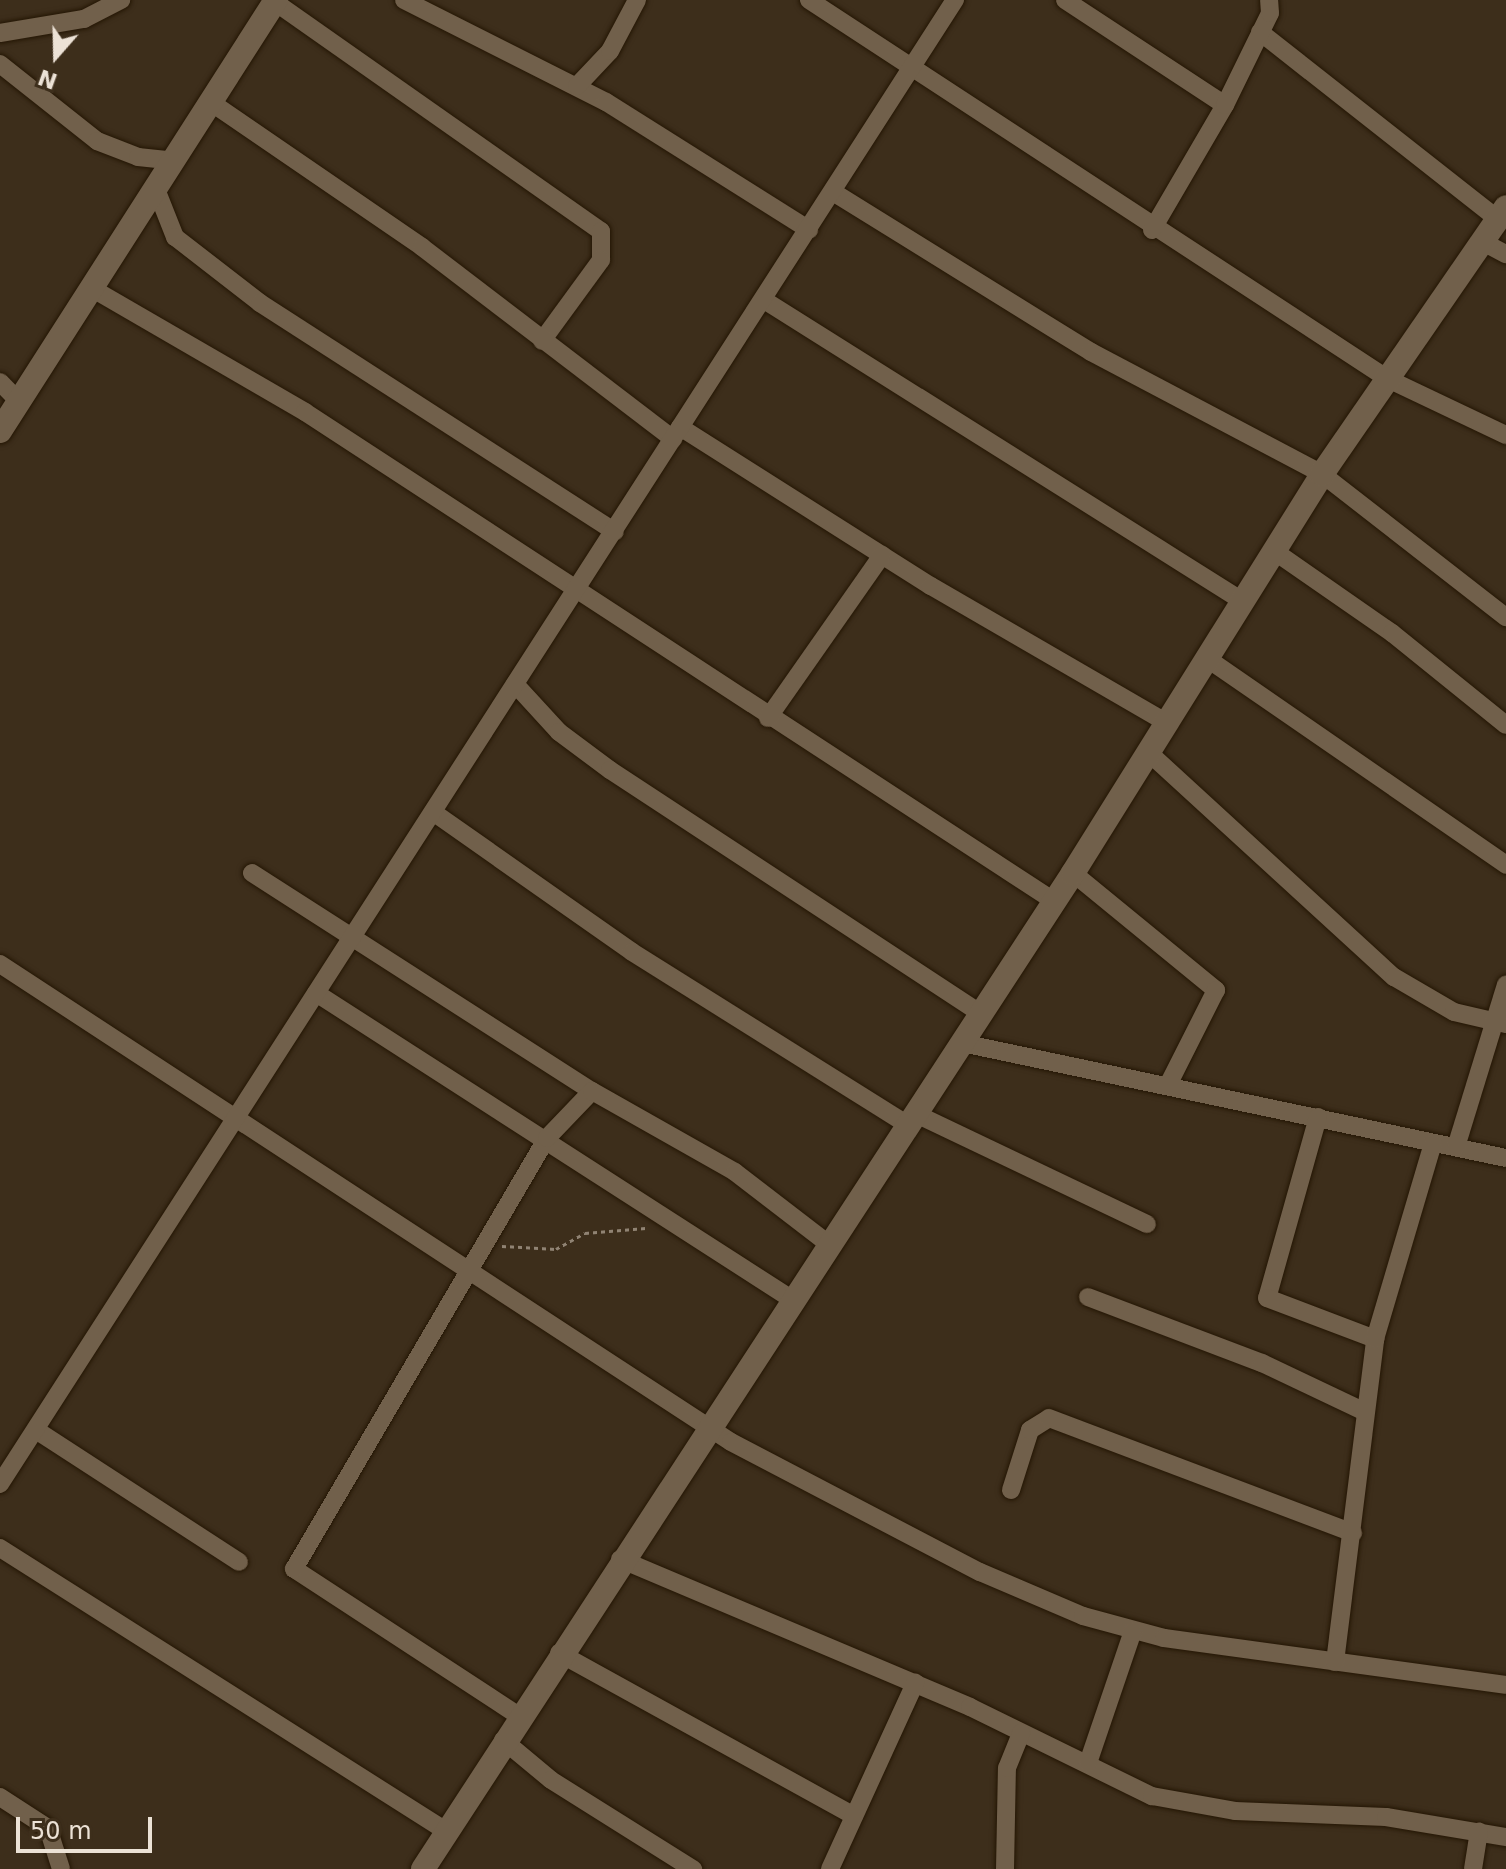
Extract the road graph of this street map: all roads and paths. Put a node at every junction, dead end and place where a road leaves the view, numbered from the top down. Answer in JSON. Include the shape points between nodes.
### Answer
{"nodes":[{"id":1,"x":121,"y":0,"type":"edge"},
{"id":2,"x":404,"y":0,"type":"edge"},
{"id":3,"x":637,"y":0,"type":"edge"},
{"id":4,"x":809,"y":0,"type":"edge"},
{"id":5,"x":955,"y":0,"type":"edge"},
{"id":6,"x":1065,"y":0,"type":"edge"},
{"id":7,"x":1269,"y":0,"type":"edge"},
{"id":8,"x":274,"y":1,"type":"edge"},
{"id":9,"x":1260,"y":32,"type":"junction"},
{"id":10,"x":0,"y":33,"type":"edge"},
{"id":11,"x":0,"y":64,"type":"edge"},
{"id":12,"x":912,"y":67,"type":"junction"},
{"id":13,"x":577,"y":86,"type":"junction"},
{"id":14,"x":212,"y":103,"type":"junction"},
{"id":15,"x":1225,"y":105,"type":"junction"},
{"id":16,"x":174,"y":161,"type":"junction"},
{"id":17,"x":156,"y":189,"type":"junction"},
{"id":18,"x":833,"y":192,"type":"junction"},
{"id":19,"x":1502,"y":213,"type":"edge"},
{"id":20,"x":809,"y":230,"type":"junction"},
{"id":21,"x":1152,"y":230,"type":"junction"},
{"id":22,"x":1483,"y":242,"type":"junction"},
{"id":23,"x":1506,"y":254,"type":"edge"},
{"id":24,"x":93,"y":289,"type":"junction"},
{"id":25,"x":764,"y":300,"type":"junction"},
{"id":26,"x":542,"y":341,"type":"junction"},
{"id":27,"x":1388,"y":379,"type":"junction"},
{"id":28,"x":0,"y":382,"type":"edge"},
{"id":29,"x":19,"y":402,"type":"junction"},
{"id":30,"x":0,"y":431,"type":"edge"},
{"id":31,"x":676,"y":433,"type":"junction"},
{"id":32,"x":1506,"y":435,"type":"edge"},
{"id":33,"x":1322,"y":474,"type":"junction"},
{"id":34,"x":615,"y":532,"type":"junction"},
{"id":35,"x":1274,"y":551,"type":"junction"},
{"id":36,"x":882,"y":555,"type":"junction"},
{"id":37,"x":576,"y":590,"type":"junction"},
{"id":38,"x":1241,"y":600,"type":"junction"},
{"id":39,"x":1506,"y":617,"type":"edge"},
{"id":40,"x":1205,"y":657,"type":"junction"},
{"id":41,"x":515,"y":684,"type":"junction"},
{"id":42,"x":768,"y":718,"type":"junction"},
{"id":43,"x":1164,"y":721,"type":"junction"},
{"id":44,"x":1506,"y":725,"type":"edge"},
{"id":45,"x":1147,"y":751,"type":"junction"},
{"id":46,"x":433,"y":812,"type":"junction"},
{"id":47,"x":1506,"y":865,"type":"edge"},
{"id":48,"x":252,"y":873,"type":"dead end"},
{"id":49,"x":1073,"y":873,"type":"junction"},
{"id":50,"x":1054,"y":901,"type":"junction"},
{"id":51,"x":354,"y":934,"type":"junction"},
{"id":52,"x":0,"y":964,"type":"edge"},
{"id":53,"x":1506,"y":984,"type":"edge"},
{"id":54,"x":316,"y":993,"type":"junction"},
{"id":55,"x":981,"y":1014,"type":"junction"},
{"id":56,"x":1502,"y":1022,"type":"edge"},
{"id":57,"x":962,"y":1043,"type":"junction"},
{"id":58,"x":1169,"y":1083,"type":"junction"},
{"id":59,"x":592,"y":1091,"type":"junction"},
{"id":60,"x":237,"y":1116,"type":"junction"},
{"id":61,"x":1318,"y":1117,"type":"junction"},
{"id":62,"x":910,"y":1119,"type":"junction"},
{"id":63,"x":547,"y":1138,"type":"junction"},
{"id":64,"x":1433,"y":1143,"type":"junction"},
{"id":65,"x":1456,"y":1147,"type":"junction"},
{"id":66,"x":1506,"y":1158,"type":"edge"},
{"id":67,"x":1147,"y":1224,"type":"dead end"},
{"id":68,"x":682,"y":1227,"type":"junction"},
{"id":69,"x":826,"y":1242,"type":"junction"},
{"id":70,"x":479,"y":1245,"type":"junction"},
{"id":71,"x":466,"y":1266,"type":"junction"},
{"id":72,"x":1088,"y":1297,"type":"dead end"},
{"id":73,"x":793,"y":1300,"type":"junction"},
{"id":74,"x":1375,"y":1339,"type":"junction"},
{"id":75,"x":1363,"y":1411,"type":"junction"},
{"id":76,"x":708,"y":1427,"type":"junction"},
{"id":77,"x":36,"y":1430,"type":"junction"},
{"id":78,"x":0,"y":1484,"type":"edge"},
{"id":79,"x":1011,"y":1490,"type":"dead end"},
{"id":80,"x":1353,"y":1533,"type":"junction"},
{"id":81,"x":0,"y":1548,"type":"edge"},
{"id":82,"x":620,"y":1559,"type":"junction"},
{"id":83,"x":239,"y":1562,"type":"dead end"},
{"id":84,"x":1133,"y":1631,"type":"junction"},
{"id":85,"x":559,"y":1653,"type":"junction"},
{"id":86,"x":1335,"y":1662,"type":"junction"},
{"id":87,"x":915,"y":1683,"type":"junction"},
{"id":88,"x":1506,"y":1685,"type":"edge"},
{"id":89,"x":519,"y":1716,"type":"junction"},
{"id":90,"x":1021,"y":1733,"type":"junction"},
{"id":91,"x":503,"y":1740,"type":"junction"},
{"id":92,"x":1088,"y":1763,"type":"junction"},
{"id":93,"x":0,"y":1797,"type":"edge"},
{"id":94,"x":854,"y":1816,"type":"junction"},
{"id":95,"x":446,"y":1831,"type":"junction"},
{"id":96,"x":1479,"y":1831,"type":"junction"},
{"id":97,"x":1506,"y":1837,"type":"edge"},
{"id":98,"x":61,"y":1869,"type":"edge"},
{"id":99,"x":423,"y":1869,"type":"edge"},
{"id":100,"x":693,"y":1869,"type":"edge"},
{"id":101,"x":830,"y":1869,"type":"edge"},
{"id":102,"x":1005,"y":1869,"type":"edge"},
{"id":103,"x":1473,"y":1869,"type":"edge"}],
"edges":[{"from":1,"to":10,"type":"street","via":[[84,19]]},
{"from":2,"to":13,"type":"street"},
{"from":3,"to":13,"type":"street","via":[[610,51]]},
{"from":4,"to":12,"type":"street"},
{"from":5,"to":12,"type":"street"},
{"from":6,"to":15,"type":"street"},
{"from":7,"to":9,"type":"street"},
{"from":8,"to":14,"type":"street"},
{"from":8,"to":26,"type":"street","via":[[601,231],[601,260]]},
{"from":9,"to":15,"type":"street"},
{"from":9,"to":19,"type":"street"},
{"from":11,"to":16,"type":"street","via":[[97,141],[138,157]]},
{"from":12,"to":18,"type":"street"},
{"from":12,"to":21,"type":"street"},
{"from":13,"to":20,"type":"street"},
{"from":14,"to":16,"type":"street"},
{"from":14,"to":26,"type":"street","via":[[422,247]]},
{"from":15,"to":21,"type":"street"},
{"from":16,"to":17,"type":"street"},
{"from":17,"to":24,"type":"street"},
{"from":17,"to":34,"type":"street","via":[[175,237],[260,303]]},
{"from":18,"to":20,"type":"street"},
{"from":18,"to":33,"type":"street","via":[[1091,352]]},
{"from":19,"to":22,"type":"street"},
{"from":20,"to":25,"type":"street"},
{"from":21,"to":27,"type":"street"},
{"from":22,"to":23,"type":"street"},
{"from":22,"to":27,"type":"street"},
{"from":24,"to":29,"type":"street"},
{"from":24,"to":37,"type":"street","via":[[305,412]]},
{"from":25,"to":31,"type":"street"},
{"from":25,"to":38,"type":"street"},
{"from":26,"to":31,"type":"street"},
{"from":27,"to":32,"type":"street"},
{"from":27,"to":33,"type":"street"},
{"from":28,"to":29,"type":"street"},
{"from":29,"to":30,"type":"street"},
{"from":31,"to":34,"type":"street"},
{"from":31,"to":36,"type":"street"},
{"from":33,"to":35,"type":"street"},
{"from":33,"to":39,"type":"street"},
{"from":34,"to":37,"type":"street"},
{"from":35,"to":38,"type":"street"},
{"from":35,"to":44,"type":"street","via":[[1392,633]]},
{"from":36,"to":42,"type":"street"},
{"from":36,"to":43,"type":"street"},
{"from":37,"to":41,"type":"street"},
{"from":37,"to":42,"type":"street"},
{"from":38,"to":40,"type":"street"},
{"from":40,"to":43,"type":"street"},
{"from":40,"to":47,"type":"street"},
{"from":41,"to":46,"type":"street"},
{"from":41,"to":55,"type":"street","via":[[559,732],[610,770]]},
{"from":42,"to":50,"type":"street"},
{"from":43,"to":45,"type":"street"},
{"from":45,"to":49,"type":"street"},
{"from":45,"to":56,"type":"street","via":[[1394,977],[1454,1012]]},
{"from":46,"to":51,"type":"street"},
{"from":46,"to":62,"type":"street","via":[[632,952]]},
{"from":48,"to":51,"type":"street"},
{"from":49,"to":50,"type":"street"},
{"from":49,"to":58,"type":"street","via":[[1216,990]]},
{"from":50,"to":55,"type":"street"},
{"from":51,"to":54,"type":"street"},
{"from":51,"to":59,"type":"street"},
{"from":52,"to":60,"type":"street"},
{"from":53,"to":56,"type":"street"},
{"from":54,"to":60,"type":"street"},
{"from":54,"to":63,"type":"street"},
{"from":55,"to":57,"type":"street"},
{"from":56,"to":65,"type":"street"},
{"from":57,"to":58,"type":"street"},
{"from":57,"to":62,"type":"street"},
{"from":58,"to":61,"type":"street"},
{"from":59,"to":63,"type":"street"},
{"from":59,"to":69,"type":"street","via":[[735,1172]]},
{"from":60,"to":71,"type":"street"},
{"from":60,"to":77,"type":"street"},
{"from":61,"to":64,"type":"street"},
{"from":61,"to":74,"type":"street","via":[[1267,1298]]},
{"from":62,"to":67,"type":"street"},
{"from":62,"to":69,"type":"street"},
{"from":63,"to":68,"type":"street"},
{"from":63,"to":70,"type":"street"},
{"from":64,"to":65,"type":"street"},
{"from":64,"to":74,"type":"street"},
{"from":65,"to":66,"type":"street"},
{"from":68,"to":70,"type":"path","via":[[585,1233],[556,1249]]},
{"from":68,"to":73,"type":"street"},
{"from":69,"to":73,"type":"street"},
{"from":70,"to":71,"type":"street"},
{"from":71,"to":76,"type":"street"},
{"from":71,"to":89,"type":"street","via":[[294,1569]]},
{"from":72,"to":75,"type":"street","via":[[1262,1363]]},
{"from":73,"to":76,"type":"street"},
{"from":74,"to":75,"type":"street"},
{"from":75,"to":80,"type":"street"},
{"from":76,"to":82,"type":"street"},
{"from":76,"to":84,"type":"street","via":[[980,1572]]},
{"from":77,"to":78,"type":"street"},
{"from":77,"to":83,"type":"street"},
{"from":79,"to":80,"type":"street","via":[[1030,1430],[1049,1418]]},
{"from":80,"to":86,"type":"street"},
{"from":81,"to":95,"type":"street"},
{"from":82,"to":85,"type":"street"},
{"from":82,"to":87,"type":"street"},
{"from":84,"to":86,"type":"street"},
{"from":84,"to":92,"type":"street"},
{"from":85,"to":89,"type":"street"},
{"from":85,"to":94,"type":"street"},
{"from":86,"to":88,"type":"street"},
{"from":87,"to":90,"type":"street"},
{"from":87,"to":94,"type":"street"},
{"from":89,"to":91,"type":"street"},
{"from":90,"to":92,"type":"street"},
{"from":90,"to":102,"type":"street","via":[[1007,1768]]},
{"from":91,"to":95,"type":"street"},
{"from":91,"to":100,"type":"street","via":[[551,1780]]},
{"from":92,"to":96,"type":"street","via":[[1152,1796],[1209,1808],[1336,1813]]},
{"from":93,"to":98,"type":"street","via":[[48,1828]]},
{"from":94,"to":101,"type":"street"},
{"from":95,"to":99,"type":"street"},
{"from":96,"to":97,"type":"street"},
{"from":96,"to":103,"type":"street"}]}
